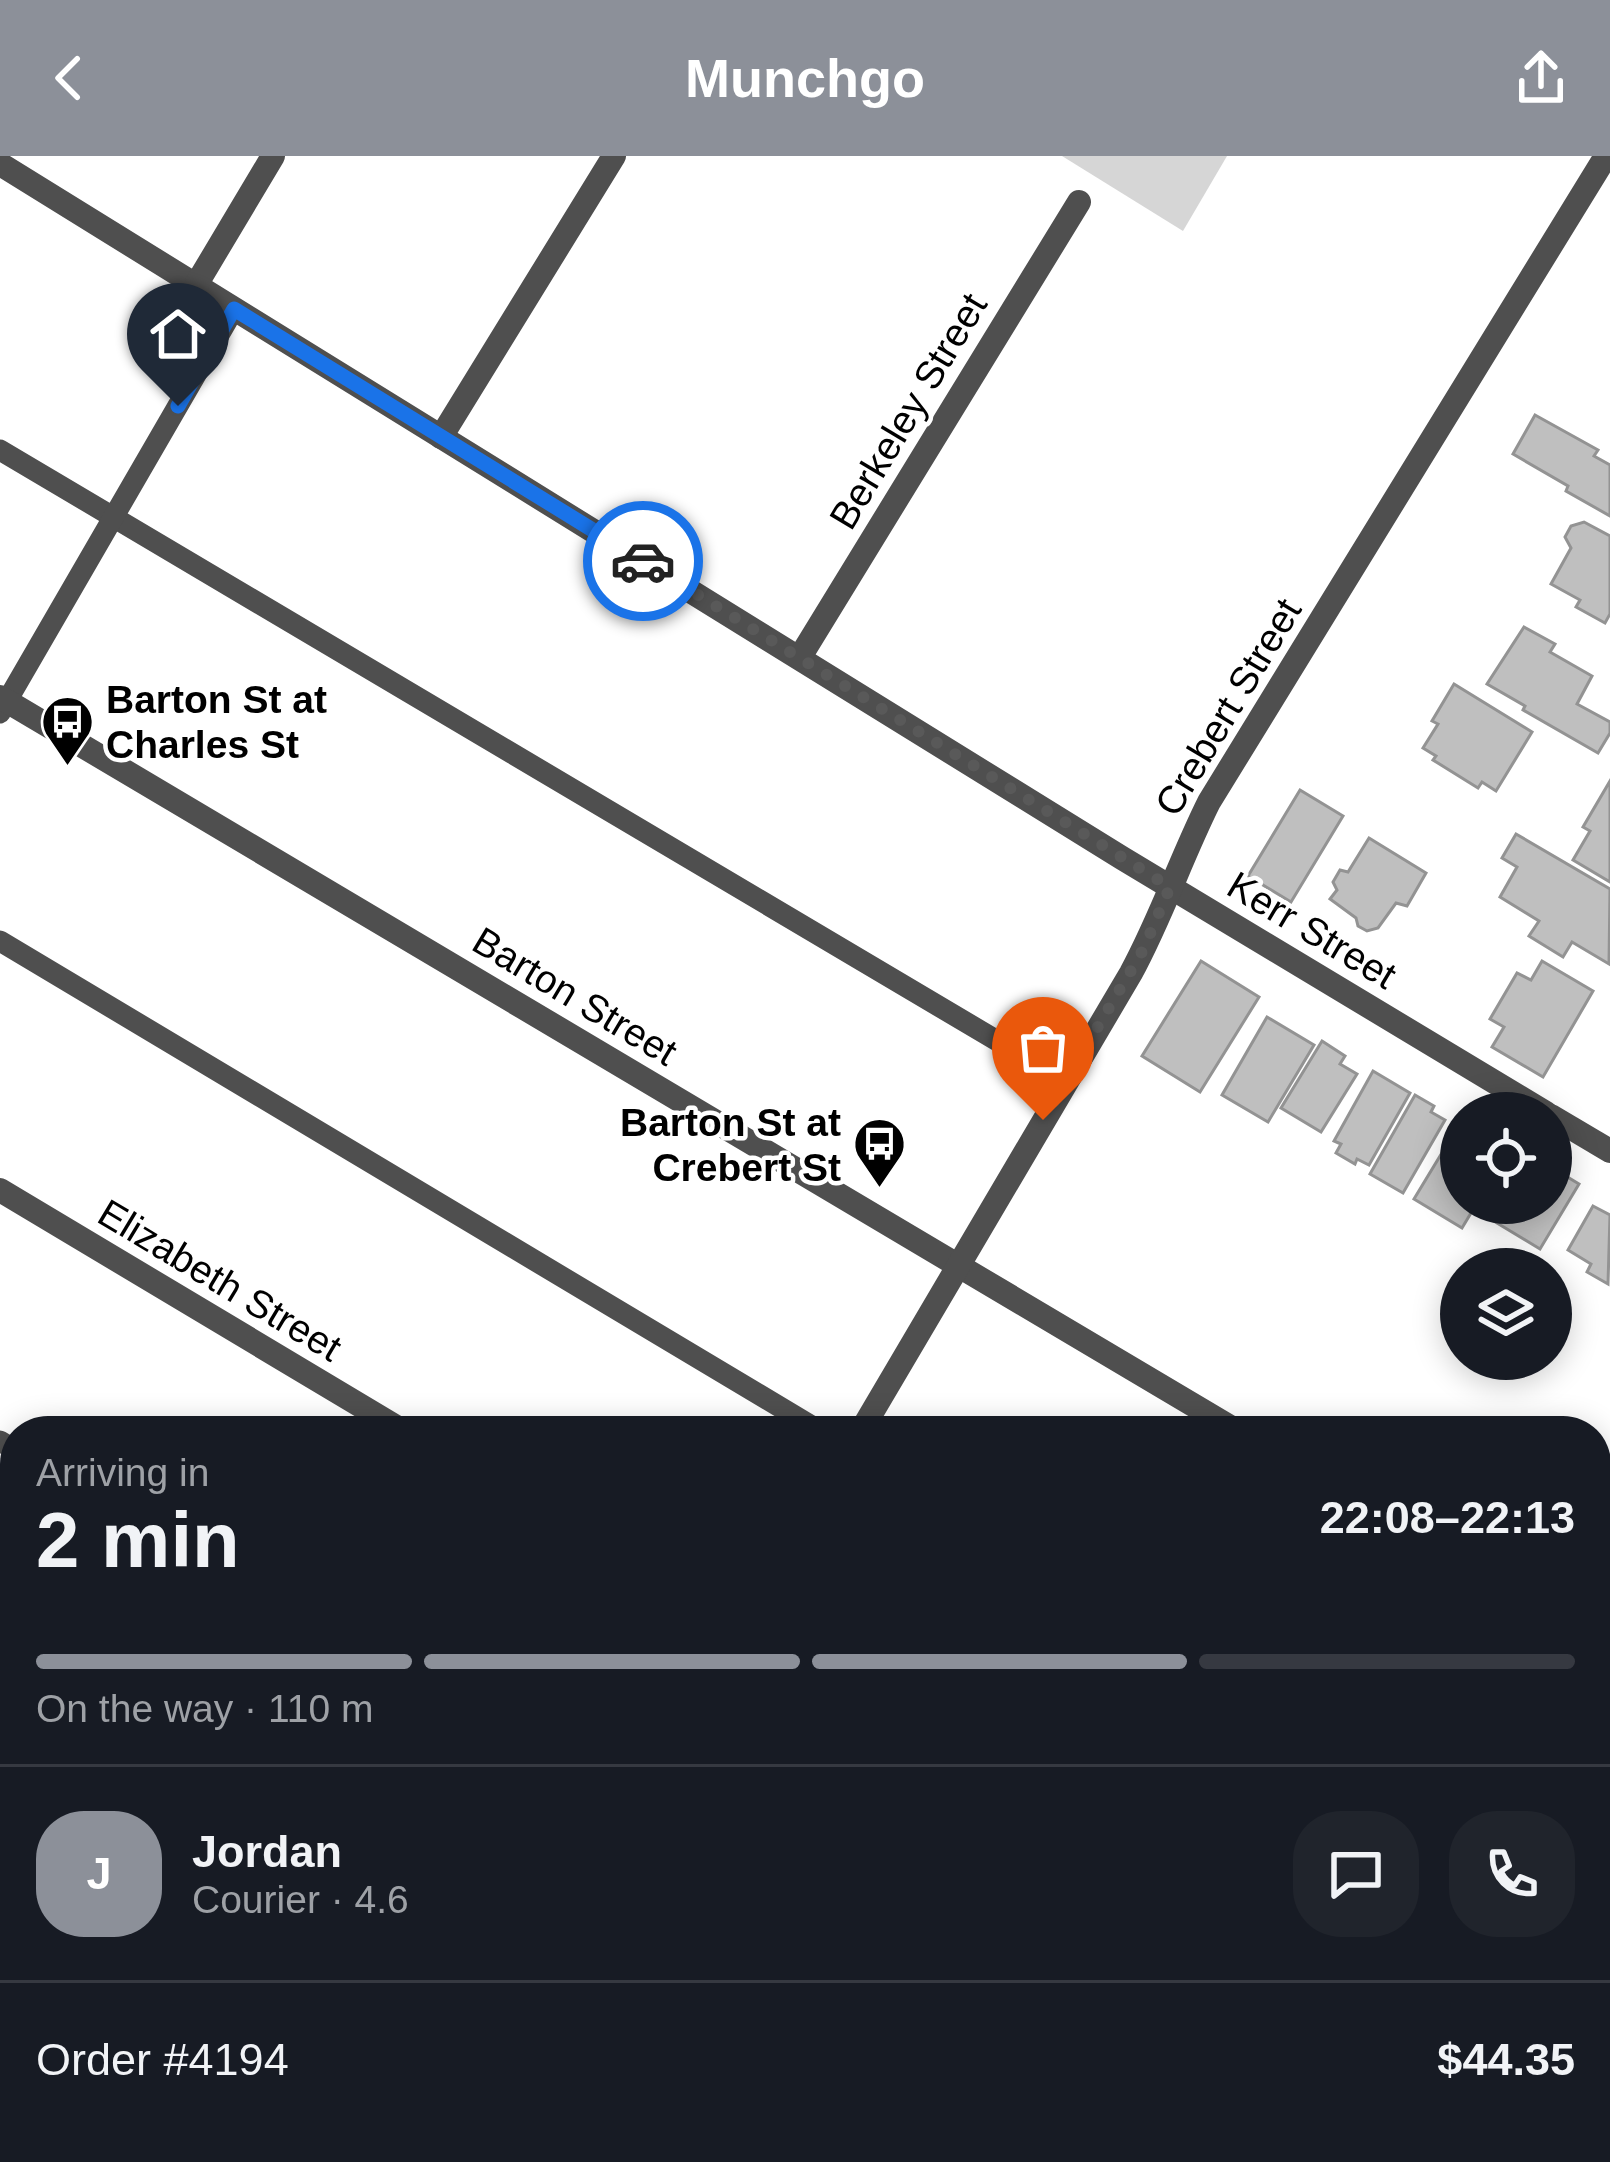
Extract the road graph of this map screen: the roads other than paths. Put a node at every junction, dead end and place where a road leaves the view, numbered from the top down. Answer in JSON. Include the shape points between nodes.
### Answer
{"nodes":[{"id":1,"x":273,"y":156,"type":"edge"},
{"id":2,"x":614,"y":156,"type":"edge"},
{"id":3,"x":1606,"y":156,"type":"edge"},
{"id":4,"x":0,"y":164,"type":"edge"},
{"id":5,"x":1079,"y":202,"type":"dead end"},
{"id":6,"x":196,"y":285,"type":"junction"},
{"id":7,"x":234,"y":309,"type":"junction"},
{"id":8,"x":441,"y":437,"type":"junction"},
{"id":9,"x":0,"y":450,"type":"edge"},
{"id":10,"x":112,"y":518,"type":"junction"},
{"id":11,"x":800,"y":657,"type":"junction"},
{"id":12,"x":2,"y":704,"type":"edge"},
{"id":13,"x":1170,"y":887,"type":"junction"},
{"id":14,"x":0,"y":941,"type":"edge"},
{"id":15,"x":1066,"y":1081,"type":"junction"},
{"id":16,"x":1511,"y":1092,"type":"edge"},
{"id":17,"x":1572,"y":1125,"type":"edge"},
{"id":18,"x":1606,"y":1140,"type":"edge"},
{"id":19,"x":0,"y":1190,"type":"edge"},
{"id":20,"x":959,"y":1266,"type":"junction"},
{"id":21,"x":378,"y":1416,"type":"edge"},
{"id":22,"x":795,"y":1416,"type":"edge"},
{"id":23,"x":870,"y":1416,"type":"edge"},
{"id":24,"x":1213,"y":1416,"type":"edge"}],
"edges":[{"from":1,"to":6,"type":"street"},
{"from":2,"to":8,"type":"street"},
{"from":3,"to":13,"type":"street","name":"Crebert Street","via":[[1209,802]]},
{"from":4,"to":6,"type":"street","name":"Kerr Street"},
{"from":5,"to":11,"type":"street","name":"Berkeley Street"},
{"from":6,"to":7,"type":"street","name":"Kerr Street"},
{"from":7,"to":8,"type":"street","name":"Kerr Street"},
{"from":7,"to":10,"type":"lane"},
{"from":8,"to":11,"type":"street","name":"Kerr Street"},
{"from":9,"to":10,"type":"lane"},
{"from":10,"to":12,"type":"lane"},
{"from":10,"to":15,"type":"lane"},
{"from":11,"to":13,"type":"street","name":"Kerr Street"},
{"from":12,"to":20,"type":"street","name":"Barton Street"},
{"from":13,"to":15,"type":"street","name":"Crebert Street","via":[[1147,943]]},
{"from":13,"to":16,"type":"street","name":"Kerr Street"},
{"from":14,"to":22,"type":"lane"},
{"from":15,"to":20,"type":"street","name":"Crebert Street"},
{"from":17,"to":18,"type":"street","name":"Kerr Street"},
{"from":19,"to":21,"type":"street","name":"Elizabeth Street"},
{"from":20,"to":23,"type":"street","name":"Crebert Street"},
{"from":20,"to":24,"type":"street","name":"Barton Street"}]}
